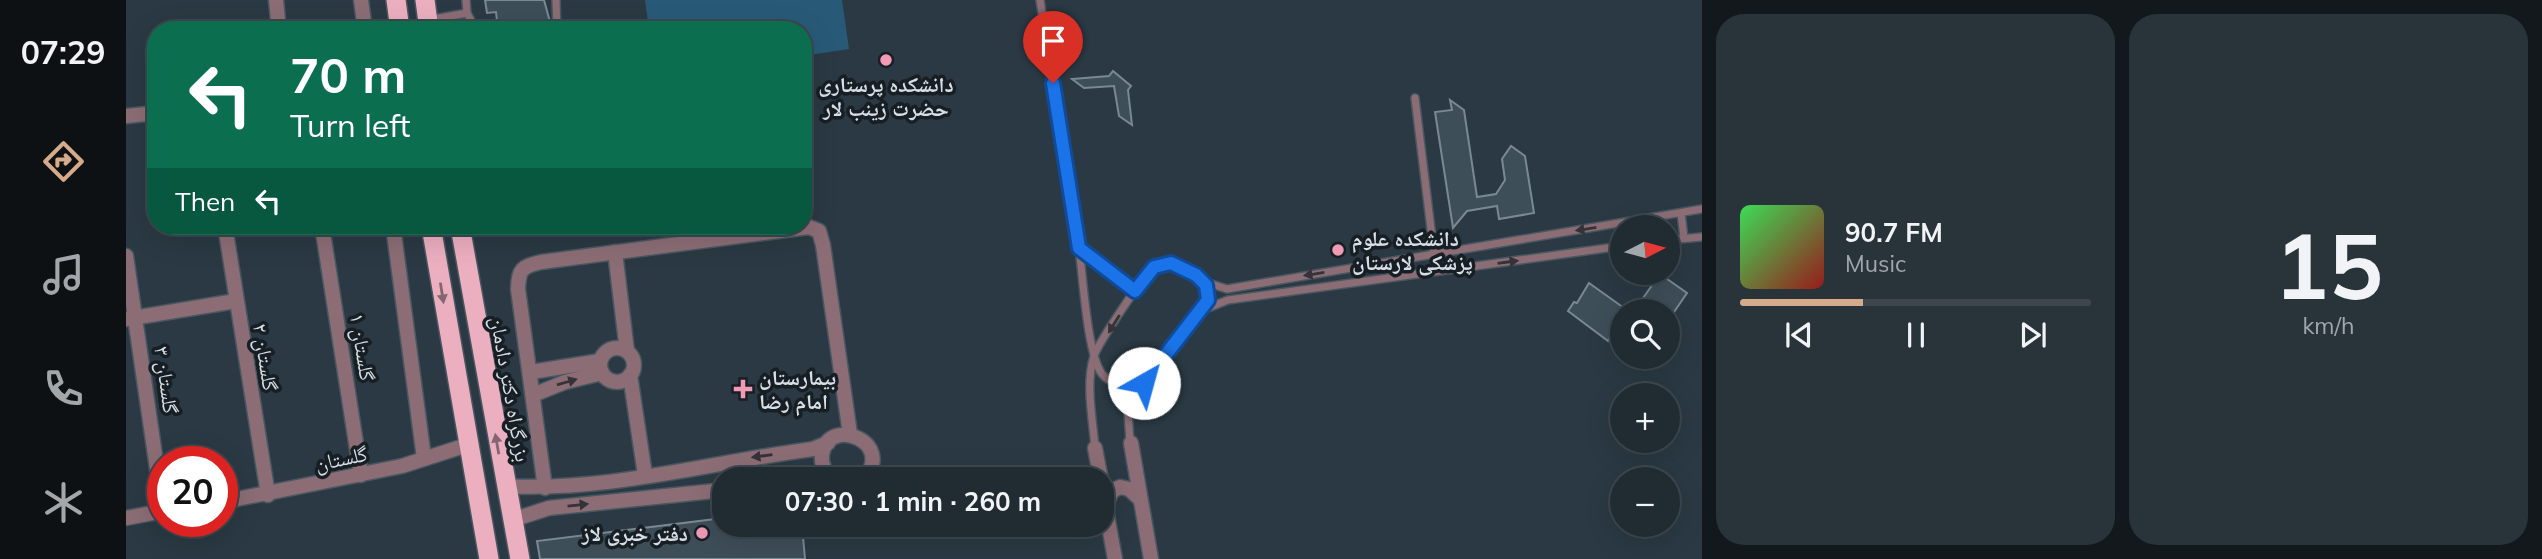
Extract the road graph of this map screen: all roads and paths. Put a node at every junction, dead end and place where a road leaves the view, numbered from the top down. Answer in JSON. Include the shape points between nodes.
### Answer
{"nodes":[{"id":1,"x":276,"y":0,"type":"edge"},
{"id":2,"x":361,"y":0,"type":"edge"},
{"id":3,"x":396,"y":0,"type":"edge"},
{"id":4,"x":425,"y":0,"type":"edge"},
{"id":5,"x":466,"y":0,"type":"edge"},
{"id":6,"x":556,"y":0,"type":"edge"},
{"id":7,"x":1040,"y":0,"type":"edge"},
{"id":8,"x":467,"y":13,"type":"junction"},
{"id":9,"x":278,"y":21,"type":"edge"},
{"id":10,"x":364,"y":21,"type":"edge"},
{"id":11,"x":399,"y":21,"type":"edge"},
{"id":12,"x":428,"y":21,"type":"edge"},
{"id":13,"x":441,"y":21,"type":"edge"},
{"id":14,"x":471,"y":21,"type":"edge"},
{"id":15,"x":557,"y":21,"type":"edge"},
{"id":16,"x":1415,"y":98,"type":"dead end"},
{"id":17,"x":147,"y":114,"type":"edge"},
{"id":18,"x":126,"y":116,"type":"edge"},
{"id":19,"x":1702,"y":209,"type":"edge"},
{"id":20,"x":1681,"y":213,"type":"junction"},
{"id":21,"x":812,"y":228,"type":"edge"},
{"id":22,"x":226,"y":235,"type":"edge"},
{"id":23,"x":323,"y":235,"type":"edge"},
{"id":24,"x":394,"y":235,"type":"edge"},
{"id":25,"x":432,"y":235,"type":"edge"},
{"id":26,"x":462,"y":235,"type":"edge"},
{"id":27,"x":749,"y":235,"type":"edge"},
{"id":28,"x":1702,"y":237,"type":"edge"},
{"id":29,"x":1680,"y":238,"type":"edge"},
{"id":30,"x":1684,"y":238,"type":"junction"},
{"id":31,"x":1079,"y":248,"type":"junction"},
{"id":32,"x":1610,"y":248,"type":"edge"},
{"id":33,"x":615,"y":253,"type":"junction"},
{"id":34,"x":1434,"y":254,"type":"junction"},
{"id":35,"x":126,"y":256,"type":"edge"},
{"id":36,"x":1202,"y":281,"type":"junction"},
{"id":37,"x":1135,"y":291,"type":"junction"},
{"id":38,"x":236,"y":302,"type":"junction"},
{"id":39,"x":1200,"y":311,"type":"junction"},
{"id":40,"x":132,"y":318,"type":"edge"},
{"id":41,"x":627,"y":351,"type":"junction"},
{"id":42,"x":1094,"y":356,"type":"junction"},
{"id":43,"x":601,"y":367,"type":"junction"},
{"id":44,"x":531,"y":372,"type":"junction"},
{"id":45,"x":630,"y":376,"type":"junction"},
{"id":46,"x":1144,"y":383,"type":"junction"},
{"id":47,"x":533,"y":395,"type":"junction"},
{"id":48,"x":850,"y":434,"type":"junction"},
{"id":49,"x":828,"y":443,"type":"junction"},
{"id":50,"x":1130,"y":443,"type":"joint"},
{"id":51,"x":467,"y":445,"type":"junction"},
{"id":52,"x":153,"y":446,"type":"edge"},
{"id":53,"x":1096,"y":448,"type":"joint"},
{"id":54,"x":425,"y":458,"type":"junction"},
{"id":55,"x":825,"y":467,"type":"edge"},
{"id":56,"x":870,"y":467,"type":"edge"},
{"id":57,"x":1099,"y":467,"type":"edge"},
{"id":58,"x":361,"y":475,"type":"junction"},
{"id":59,"x":645,"y":475,"type":"junction"},
{"id":60,"x":505,"y":486,"type":"junction"},
{"id":61,"x":545,"y":488,"type":"junction"},
{"id":62,"x":1114,"y":490,"type":"edge"},
{"id":63,"x":712,"y":491,"type":"edge"},
{"id":64,"x":268,"y":495,"type":"junction"},
{"id":65,"x":1140,"y":499,"type":"junction"},
{"id":66,"x":238,"y":500,"type":"edge"},
{"id":67,"x":147,"y":514,"type":"edge"},
{"id":68,"x":126,"y":518,"type":"edge"},
{"id":69,"x":512,"y":520,"type":"junction"},
{"id":70,"x":1111,"y":537,"type":"edge"},
{"id":71,"x":489,"y":559,"type":"edge"},
{"id":72,"x":520,"y":559,"type":"edge"},
{"id":73,"x":1115,"y":559,"type":"edge"},
{"id":74,"x":1151,"y":559,"type":"edge"}],
"edges":[{"from":1,"to":9,"type":"street"},
{"from":2,"to":10,"type":"street"},
{"from":3,"to":11,"type":"highway"},
{"from":4,"to":12,"type":"highway"},
{"from":5,"to":8,"type":"lane"},
{"from":6,"to":15,"type":"lane"},
{"from":7,"to":31,"type":"lane"},
{"from":8,"to":13,"type":"lane"},
{"from":8,"to":14,"type":"lane"},
{"from":16,"to":34,"type":"lane"},
{"from":17,"to":18,"type":"street"},
{"from":19,"to":20,"type":"lane"},
{"from":20,"to":30,"type":"lane"},
{"from":20,"to":34,"type":"lane","one_way":true},
{"from":21,"to":48,"type":"street","via":[[818,231],[823,245]]},
{"from":22,"to":38,"type":"street","name":"گلستان ۲"},
{"from":23,"to":58,"type":"street","name":"گلستان ۱"},
{"from":24,"to":54,"type":"street"},
{"from":25,"to":51,"type":"highway","one_way":true},
{"from":60,"to":26,"type":"highway","name":"بزرگراه دکتر دادمان","one_way":true},
{"from":27,"to":33,"type":"street"},
{"from":28,"to":30,"type":"lane"},
{"from":29,"to":30,"type":"lane"},
{"from":31,"to":37,"type":"lane"},
{"from":31,"to":42,"type":"lane"},
{"from":39,"to":32,"type":"lane","one_way":true,"via":[[1228,300]]},
{"from":33,"to":41,"type":"street"},
{"from":33,"to":44,"type":"street","via":[[523,266],[519,272]]},
{"from":34,"to":36,"type":"lane","one_way":true,"via":[[1227,289]]},
{"from":35,"to":40,"type":"street","name":"گلستان ۳"},
{"from":36,"to":37,"type":"lane","via":[[1171,263],[1154,267]]},
{"from":36,"to":39,"type":"lane","via":[[1208,300]]},
{"from":37,"to":42,"type":"lane","one_way":true},
{"from":38,"to":40,"type":"street"},
{"from":38,"to":64,"type":"street","name":"گلستان ۲"},
{"from":39,"to":46,"type":"lane"},
{"from":40,"to":52,"type":"street","name":"گلستان ۳"},
{"from":41,"to":43,"type":"street","via":[[611,349]]},
{"from":41,"to":45,"type":"street","via":[[633,360]]},
{"from":42,"to":46,"type":"lane","via":[[1103,375],[1117,384]]},
{"from":42,"to":53,"type":"lane"},
{"from":43,"to":44,"type":"street"},
{"from":43,"to":45,"type":"street","via":[[615,382]]},
{"from":47,"to":43,"type":"street","one_way":true},
{"from":44,"to":47,"type":"street"},
{"from":45,"to":59,"type":"street"},
{"from":46,"to":50,"type":"lane","via":[[1128,412]]},
{"from":47,"to":61,"type":"street"},
{"from":48,"to":49,"type":"street"},
{"from":48,"to":56,"type":"street","via":[[865,441],[872,455]]},
{"from":49,"to":55,"type":"street","via":[[822,458]]},
{"from":49,"to":59,"type":"street","one_way":true},
{"from":50,"to":65,"type":"street"},
{"from":51,"to":54,"type":"street","name":"گلستان"},
{"from":51,"to":71,"type":"highway"},
{"from":53,"to":57,"type":"street"},
{"from":54,"to":58,"type":"street","name":"گلستان"},
{"from":58,"to":64,"type":"street","name":"گلستان"},
{"from":59,"to":61,"type":"street"},
{"from":60,"to":61,"type":"street"},
{"from":60,"to":69,"type":"highway","name":"بزرگراه دکتر دادمان"},
{"from":62,"to":65,"type":"street","via":[[1129,489]]},
{"from":69,"to":63,"type":"street","one_way":true,"via":[[549,508]]},
{"from":64,"to":66,"type":"street","name":"گلستان"},
{"from":65,"to":74,"type":"street"},
{"from":67,"to":68,"type":"street"},
{"from":69,"to":72,"type":"highway","name":"بزرگراه دکتر دادمان"},
{"from":70,"to":73,"type":"street"}]}
